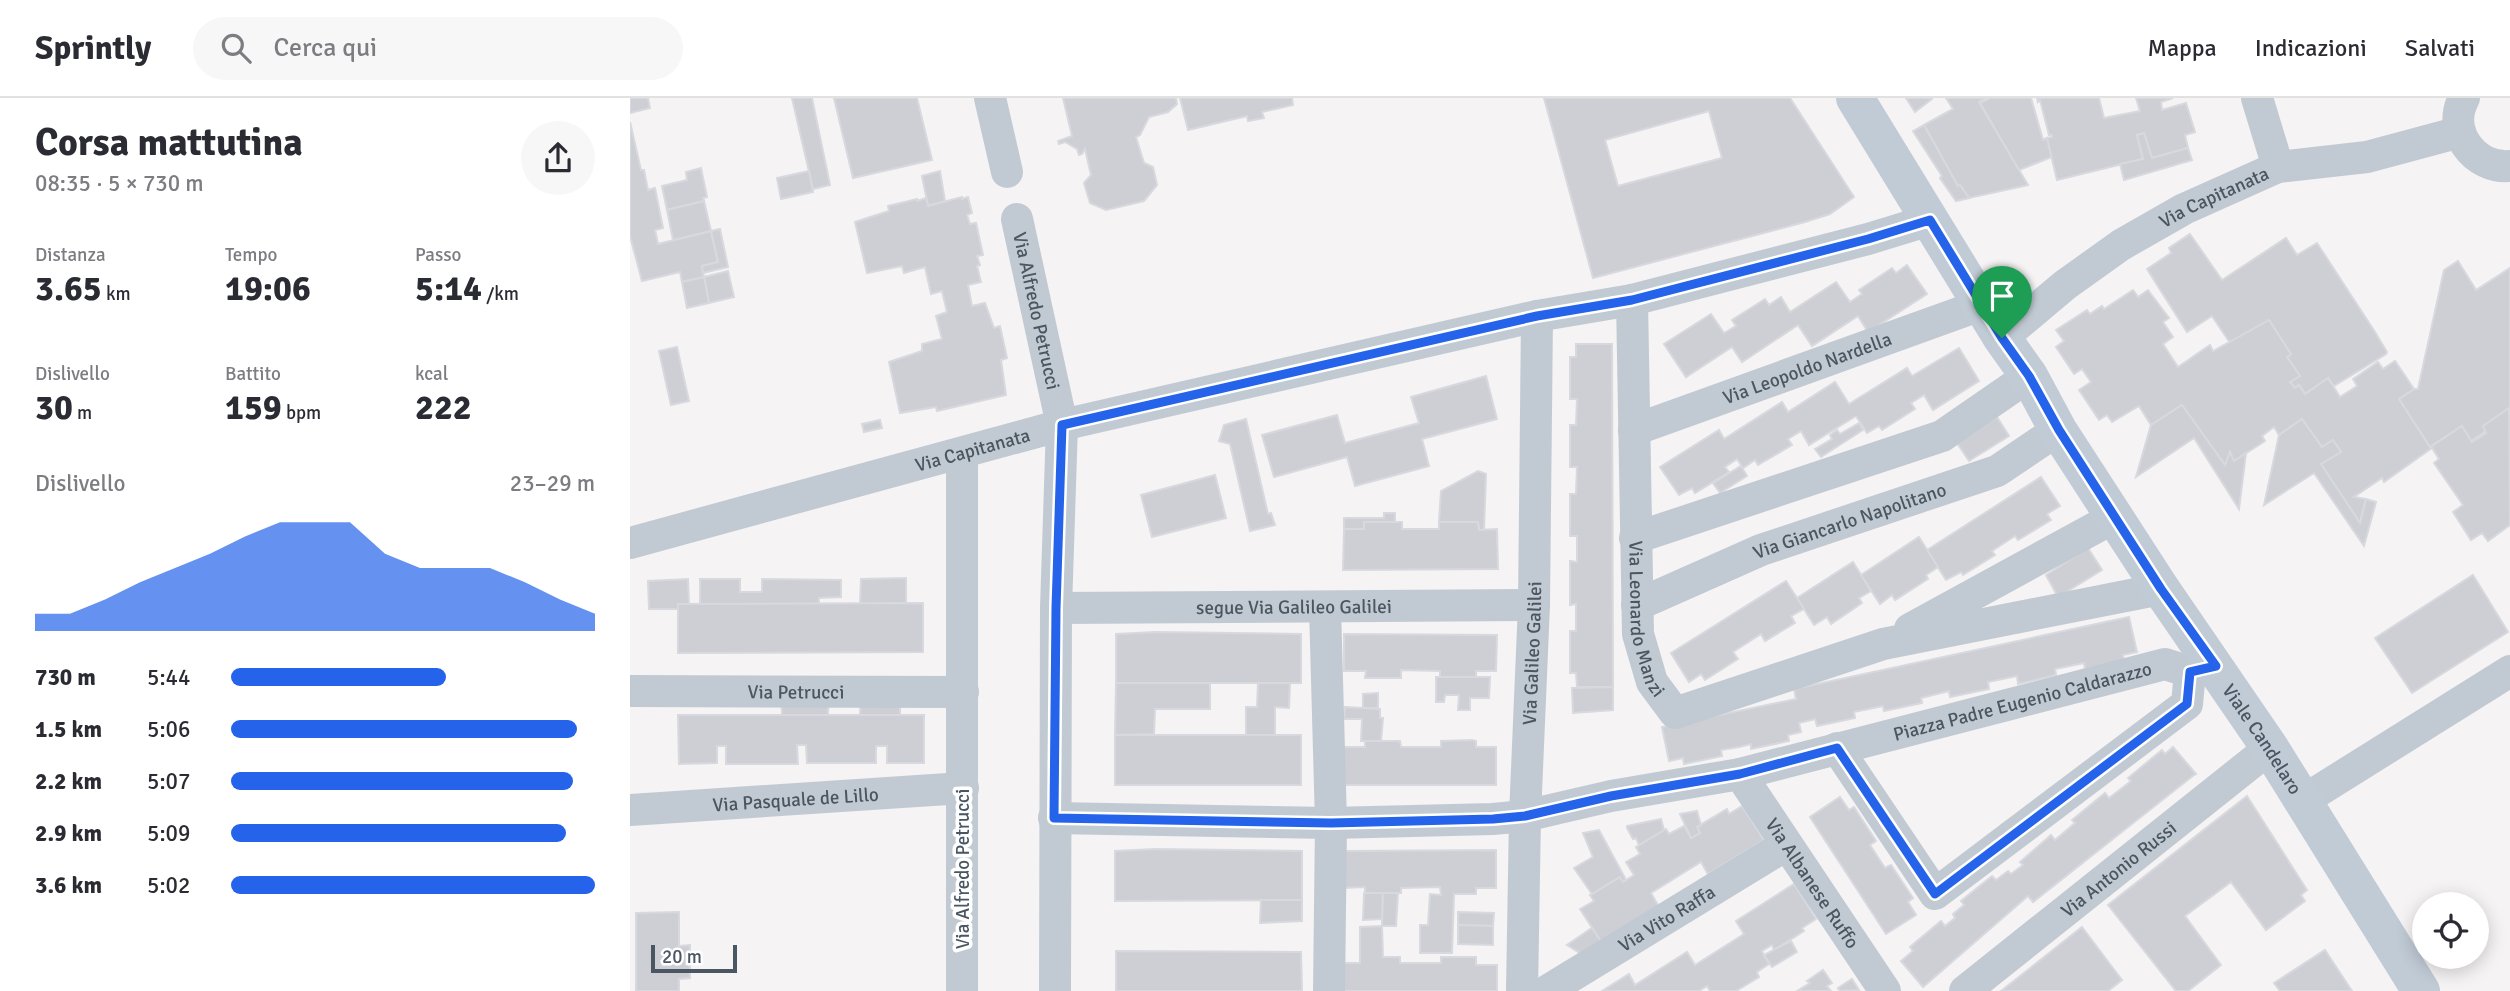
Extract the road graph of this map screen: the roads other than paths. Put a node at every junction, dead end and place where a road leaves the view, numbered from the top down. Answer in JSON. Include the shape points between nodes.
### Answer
{"nodes":[{"id":1,"x":990,"y":98,"type":"edge"},
{"id":2,"x":1855,"y":98,"type":"edge"},
{"id":3,"x":2257,"y":98,"type":"edge"},
{"id":4,"x":2464,"y":98,"type":"edge"},
{"id":5,"x":2460,"y":132,"type":"junction"},
{"id":6,"x":2510,"y":166,"type":"edge"},
{"id":7,"x":2278,"y":167,"type":"junction"},
{"id":8,"x":1007,"y":172,"type":"dead end"},
{"id":9,"x":1017,"y":219,"type":"dead end"},
{"id":10,"x":1930,"y":220,"type":"junction"},
{"id":11,"x":1632,"y":300,"type":"junction"},
{"id":12,"x":1981,"y":305,"type":"junction"},
{"id":13,"x":1537,"y":316,"type":"junction"},
{"id":14,"x":2002,"y":338,"type":"junction"},
{"id":15,"x":2029,"y":376,"type":"junction"},
{"id":16,"x":1062,"y":425,"type":"junction"},
{"id":17,"x":1634,"y":430,"type":"junction"},
{"id":18,"x":2059,"y":430,"type":"junction"},
{"id":19,"x":962,"y":453,"type":"junction"},
{"id":20,"x":2115,"y":517,"type":"junction"},
{"id":21,"x":1634,"y":538,"type":"junction"},
{"id":22,"x":630,"y":543,"type":"edge"},
{"id":23,"x":2161,"y":589,"type":"junction"},
{"id":24,"x":1534,"y":605,"type":"junction"},
{"id":25,"x":1637,"y":605,"type":"junction"},
{"id":26,"x":1325,"y":607,"type":"junction"},
{"id":27,"x":1056,"y":608,"type":"junction"},
{"id":28,"x":1883,"y":644,"type":"junction"},
{"id":29,"x":2203,"y":669,"type":"junction"},
{"id":30,"x":2510,"y":671,"type":"edge"},
{"id":31,"x":630,"y":691,"type":"edge"},
{"id":32,"x":963,"y":692,"type":"junction"},
{"id":33,"x":1837,"y":748,"type":"junction"},
{"id":34,"x":2270,"y":748,"type":"junction"},
{"id":35,"x":1740,"y":774,"type":"junction"},
{"id":36,"x":962,"y":788,"type":"junction"},
{"id":37,"x":2304,"y":800,"type":"junction"},
{"id":38,"x":630,"y":810,"type":"edge"},
{"id":39,"x":1525,"y":816,"type":"junction"},
{"id":40,"x":1054,"y":818,"type":"junction"},
{"id":41,"x":1331,"y":823,"type":"junction"},
{"id":42,"x":1786,"y":845,"type":"junction"},
{"id":43,"x":962,"y":991,"type":"edge"},
{"id":44,"x":1055,"y":991,"type":"edge"},
{"id":45,"x":1328,"y":991,"type":"edge"},
{"id":46,"x":1522,"y":991,"type":"edge"},
{"id":47,"x":1547,"y":991,"type":"edge"},
{"id":48,"x":1885,"y":991,"type":"edge"},
{"id":49,"x":1965,"y":991,"type":"edge"},
{"id":50,"x":2421,"y":991,"type":"edge"}],
"edges":[{"from":1,"to":8,"type":"street"},
{"from":2,"to":10,"type":"main road","name":"Viale Candelaro"},
{"from":3,"to":7,"type":"street"},
{"from":4,"to":5,"type":"street","via":[[2458,119]]},
{"from":5,"to":6,"type":"street","via":[[2475,156]]},
{"from":5,"to":7,"type":"street","name":"Via Capitanata","via":[[2367,157]]},
{"from":7,"to":14,"type":"street","name":"Via Capitanata","via":[[2183,209],[2121,245]]},
{"from":9,"to":16,"type":"street","name":"Via Alfredo Petrucci"},
{"from":10,"to":11,"type":"street","name":"Via Capitanata"},
{"from":10,"to":12,"type":"main road","name":"Viale Candelaro"},
{"from":11,"to":13,"type":"street","name":"Via Capitanata"},
{"from":11,"to":17,"type":"street","name":"Via Leonardo Manzi"},
{"from":12,"to":14,"type":"main road","name":"Viale Candelaro"},
{"from":12,"to":17,"type":"street","name":"Via Leopoldo Nardella"},
{"from":13,"to":16,"type":"street","name":"Via Capitanata"},
{"from":13,"to":24,"type":"street","name":"Via Galileo Galilei"},
{"from":14,"to":15,"type":"main road","name":"Viale Candelaro"},
{"from":15,"to":18,"type":"main road","name":"Viale Candelaro"},
{"from":15,"to":21,"type":"street","via":[[1942,436]]},
{"from":16,"to":19,"type":"street","name":"Via Capitanata"},
{"from":16,"to":27,"type":"street","name":"Via Alfredo Petrucci"},
{"from":17,"to":21,"type":"street","name":"Via Leonardo Manzi"},
{"from":18,"to":20,"type":"main road","name":"Viale Candelaro"},
{"from":18,"to":25,"type":"street","name":"Via Giancarlo Napolitano","via":[[1997,471],[1761,550]]},
{"from":19,"to":22,"type":"street","name":"Via Capitanata"},
{"from":19,"to":32,"type":"street","name":"Via Alfredo Petrucci"},
{"from":20,"to":23,"type":"main road","name":"Viale Candelaro"},
{"from":20,"to":28,"type":"street","name":"Via Leonardo Manzi"},
{"from":21,"to":25,"type":"street","name":"Via Leonardo Manzi"},
{"from":23,"to":28,"type":"street","name":"Via Leonardo Manzi"},
{"from":23,"to":29,"type":"main road","name":"Viale Candelaro"},
{"from":24,"to":26,"type":"street","name":"segue Via Galileo Galilei"},
{"from":24,"to":39,"type":"street","name":"Via Galileo Galilei"},
{"from":25,"to":28,"type":"street","name":"Via Leonardo Manzi","via":[[1638,634],[1652,682],[1675,713]]},
{"from":26,"to":27,"type":"street","name":"segue Via Galileo Galilei"},
{"from":26,"to":41,"type":"street"},
{"from":27,"to":40,"type":"street","name":"Via Alfredo Petrucci"},
{"from":29,"to":33,"type":"street","name":"Piazza Padre Eugenio Caldarazzo","via":[[2165,664]]},
{"from":29,"to":33,"type":"street","via":[[2187,704],[1935,894]]},
{"from":29,"to":34,"type":"main road","name":"Viale Candelaro"},
{"from":30,"to":37,"type":"street"},
{"from":31,"to":32,"type":"street","name":"Via Petrucci"},
{"from":32,"to":36,"type":"street","name":"Via Alfredo Petrucci"},
{"from":33,"to":35,"type":"street"},
{"from":34,"to":37,"type":"main road","name":"Viale Candelaro"},
{"from":34,"to":49,"type":"street","name":"Via Antonio Russi"},
{"from":35,"to":39,"type":"street"},
{"from":35,"to":42,"type":"street","name":"Via Albanese Ruffo"},
{"from":36,"to":38,"type":"street","name":"Via Pasquale de Lillo"},
{"from":36,"to":43,"type":"street","name":"Via Alfredo Petrucci"},
{"from":37,"to":50,"type":"main road","name":"Viale Candelaro"},
{"from":39,"to":41,"type":"street"},
{"from":39,"to":46,"type":"street","name":"Via Galileo Galilei"},
{"from":40,"to":41,"type":"street"},
{"from":40,"to":44,"type":"street","name":"Via Alfredo Petrucci"},
{"from":41,"to":45,"type":"street"},
{"from":42,"to":47,"type":"street","name":"Via Vito Raffa"},
{"from":42,"to":48,"type":"street","name":"Via Albanese Ruffo"}]}
